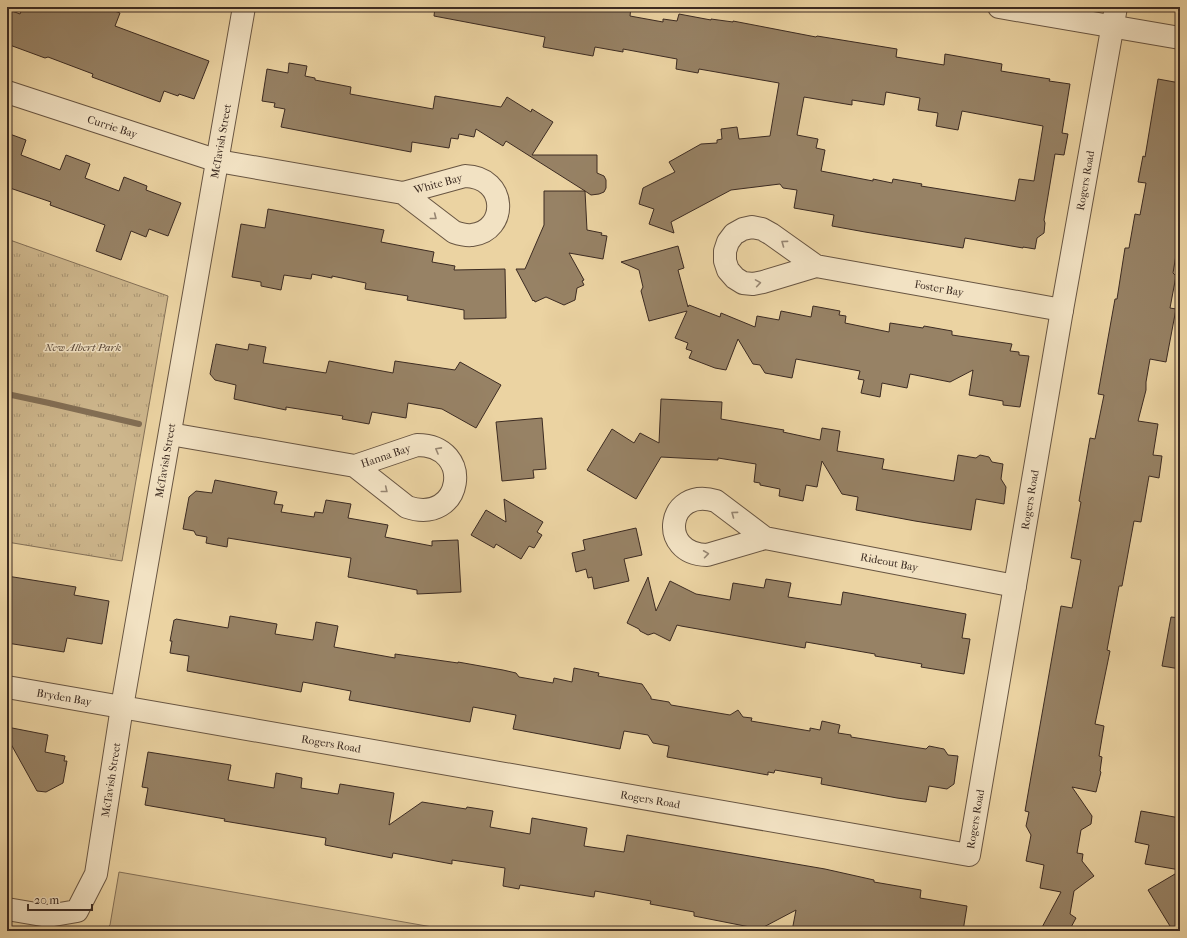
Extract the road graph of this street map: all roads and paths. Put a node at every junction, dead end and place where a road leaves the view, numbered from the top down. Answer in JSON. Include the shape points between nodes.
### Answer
{"nodes":[{"id":1,"x":244,"y":7,"type":"edge"},
{"id":2,"x":999,"y":7,"type":"edge"},
{"id":3,"x":1114,"y":17,"type":"edge"},
{"id":4,"x":1180,"y":38,"type":"edge"},
{"id":5,"x":7,"y":92,"type":"edge"},
{"id":6,"x":218,"y":161,"type":"junction"},
{"id":7,"x":403,"y":193,"type":"dead end"},
{"id":8,"x":816,"y":266,"type":"dead end"},
{"id":9,"x":1062,"y":310,"type":"junction"},
{"id":10,"x":170,"y":434,"type":"junction"},
{"id":11,"x":355,"y":466,"type":"dead end"},
{"id":12,"x":765,"y":538,"type":"dead end"},
{"id":13,"x":1015,"y":586,"type":"junction"},
{"id":14,"x":7,"y":687,"type":"edge"},
{"id":15,"x":122,"y":707,"type":"junction"},
{"id":16,"x":7,"y":909,"type":"edge"}],
"edges":[{"from":1,"to":6,"type":"street","name":"McTavish Street"},
{"from":2,"to":3,"type":"street"},
{"from":3,"to":4,"type":"street"},
{"from":3,"to":9,"type":"street","name":"Rogers Road"},
{"from":5,"to":6,"type":"street","name":"Currie Bay"},
{"from":6,"to":7,"type":"street","name":"White Bay"},
{"from":6,"to":10,"type":"street","name":"McTavish Street"},
{"from":8,"to":9,"type":"street","name":"Foster Bay"},
{"from":9,"to":13,"type":"street","name":"Rogers Road"},
{"from":10,"to":11,"type":"street","name":"Hanna Bay"},
{"from":10,"to":15,"type":"street","name":"McTavish Street"},
{"from":12,"to":13,"type":"street","name":"Rideout Bay"},
{"from":13,"to":15,"type":"street","name":"Rogers Road","via":[[969,855]]},
{"from":14,"to":15,"type":"street","name":"Bryden Bay"},
{"from":15,"to":16,"type":"street","name":"McTavish Street","via":[[96,874],[77,911],[48,916]]}]}
